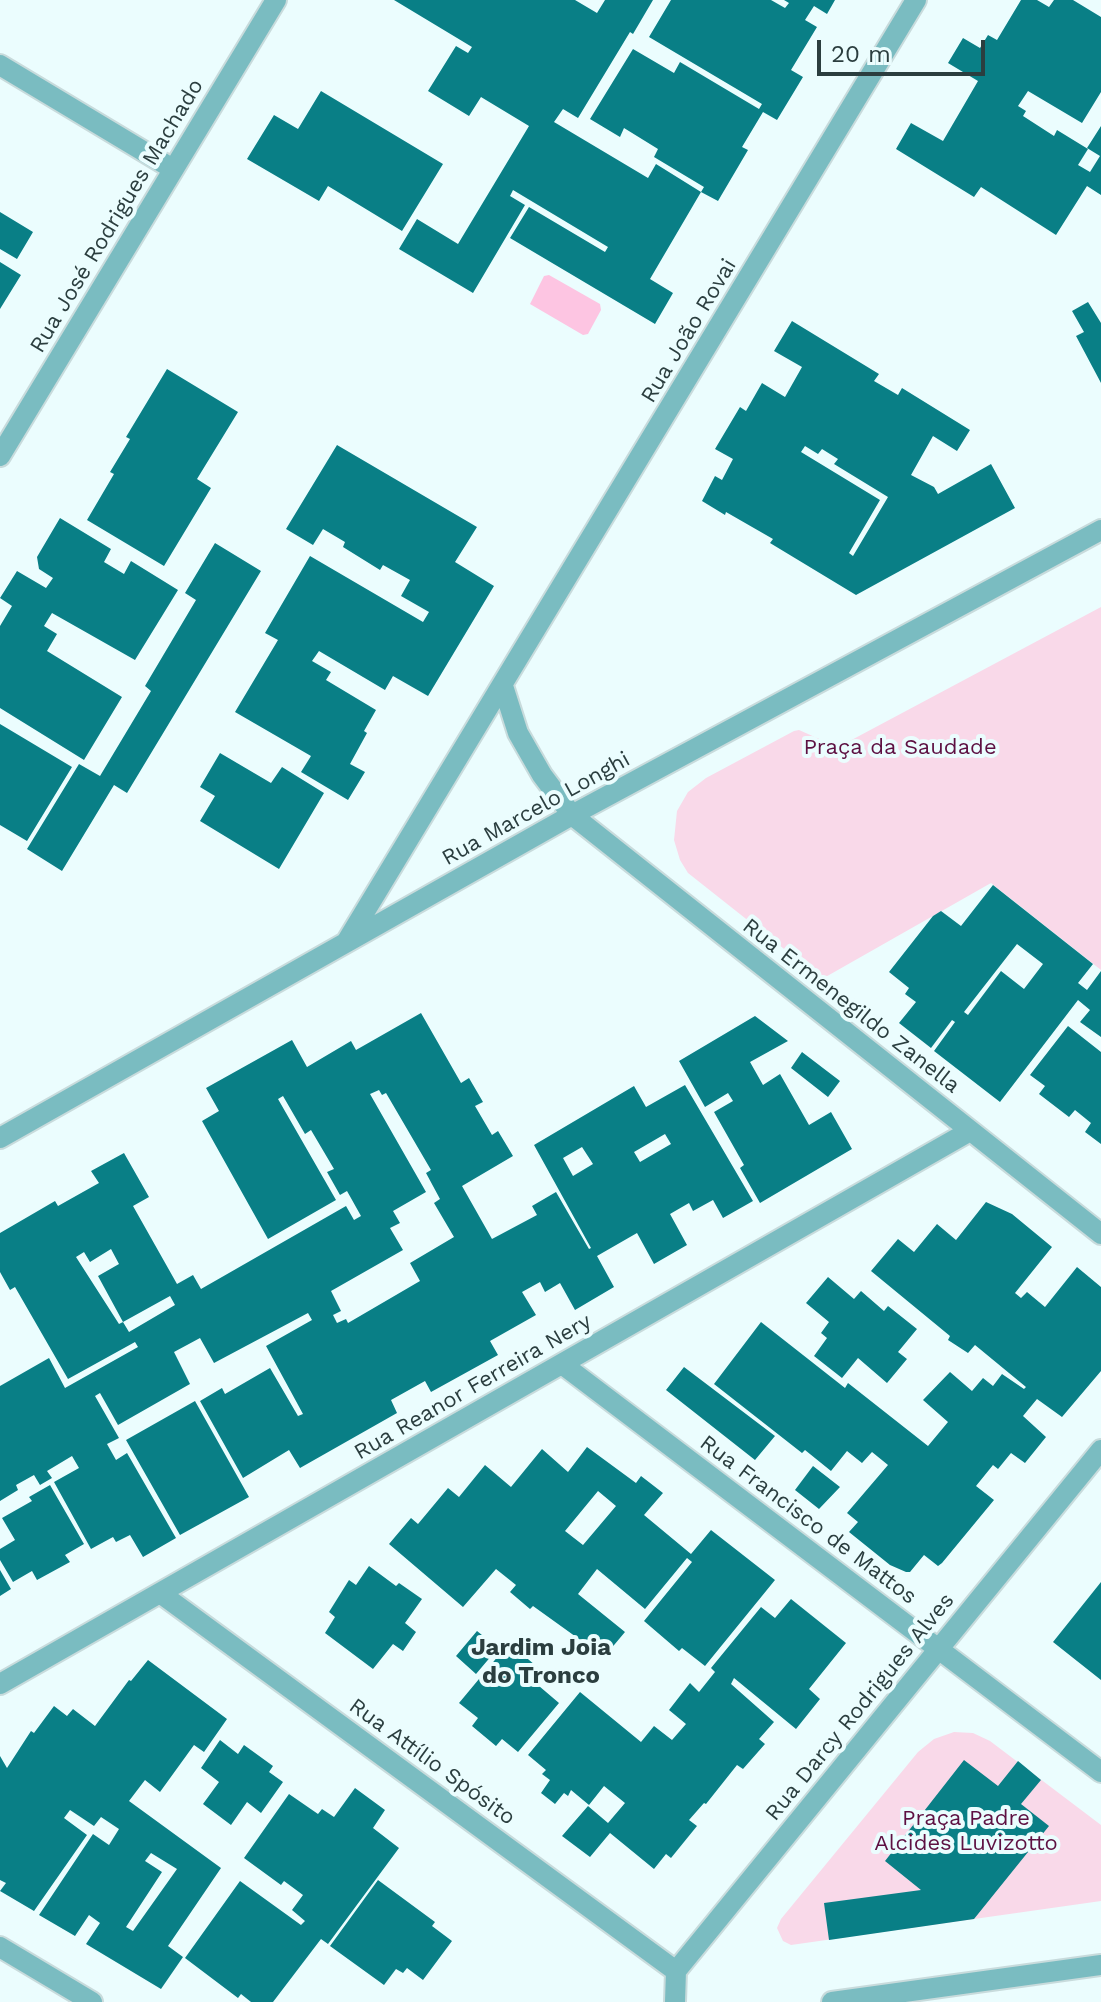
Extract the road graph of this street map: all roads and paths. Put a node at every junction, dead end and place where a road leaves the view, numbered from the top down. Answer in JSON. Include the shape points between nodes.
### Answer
{"nodes":[{"id":1,"x":276,"y":0,"type":"edge"},
{"id":2,"x":916,"y":0,"type":"edge"},
{"id":3,"x":0,"y":65,"type":"edge"},
{"id":4,"x":173,"y":169,"type":"junction"},
{"id":5,"x":0,"y":456,"type":"edge"},
{"id":6,"x":1101,"y":530,"type":"edge"},
{"id":7,"x":503,"y":686,"type":"junction"},
{"id":8,"x":572,"y":815,"type":"junction"},
{"id":9,"x":345,"y":944,"type":"junction"},
{"id":10,"x":970,"y":1131,"type":"junction"},
{"id":11,"x":0,"y":1138,"type":"edge"},
{"id":12,"x":1101,"y":1234,"type":"edge"},
{"id":13,"x":562,"y":1364,"type":"junction"},
{"id":14,"x":1101,"y":1450,"type":"edge"},
{"id":15,"x":160,"y":1593,"type":"junction"},
{"id":16,"x":937,"y":1649,"type":"junction"},
{"id":17,"x":0,"y":1684,"type":"edge"},
{"id":18,"x":1101,"y":1772,"type":"edge"},
{"id":19,"x":0,"y":1947,"type":"edge"},
{"id":20,"x":1101,"y":1965,"type":"edge"},
{"id":21,"x":676,"y":1971,"type":"junction"},
{"id":22,"x":92,"y":2002,"type":"edge"},
{"id":23,"x":675,"y":2002,"type":"edge"},
{"id":24,"x":832,"y":2002,"type":"edge"}],
"edges":[{"from":1,"to":4,"type":"street","name":"Rua José Rodrigues Machado"},
{"from":2,"to":7,"type":"street","name":"Rua João Rovai"},
{"from":3,"to":4,"type":"street"},
{"from":4,"to":5,"type":"street","name":"Rua José Rodrigues Machado"},
{"from":6,"to":8,"type":"street","name":"Rua Marcelo Longhi"},
{"from":7,"to":8,"type":"street","via":[[518,733]]},
{"from":7,"to":9,"type":"street","name":"Rua João Rovai"},
{"from":8,"to":9,"type":"street","name":"Rua Marcelo Longhi"},
{"from":8,"to":10,"type":"street","name":"Rua Ermenegildo Zanella"},
{"from":9,"to":11,"type":"street","name":"Rua Marcelo Longhi"},
{"from":10,"to":12,"type":"street","name":"Rua Ermenegildo Zanella"},
{"from":10,"to":13,"type":"street","name":"Rua Reanor Ferreira Nery"},
{"from":13,"to":15,"type":"street","name":"Rua Reanor Ferreira Nery"},
{"from":13,"to":16,"type":"street","name":"Rua Francisco de Mattos"},
{"from":14,"to":16,"type":"street","name":"Rua Darcy Rodrigues Alves"},
{"from":15,"to":17,"type":"street","name":"Rua Reanor Ferreira Nery"},
{"from":15,"to":21,"type":"street","name":"Rua Attílio Spósito"},
{"from":16,"to":18,"type":"street","name":"Rua Francisco de Mattos"},
{"from":16,"to":21,"type":"street","name":"Rua Darcy Rodrigues Alves"},
{"from":19,"to":22,"type":"street"},
{"from":20,"to":24,"type":"street"},
{"from":21,"to":23,"type":"street"}]}
